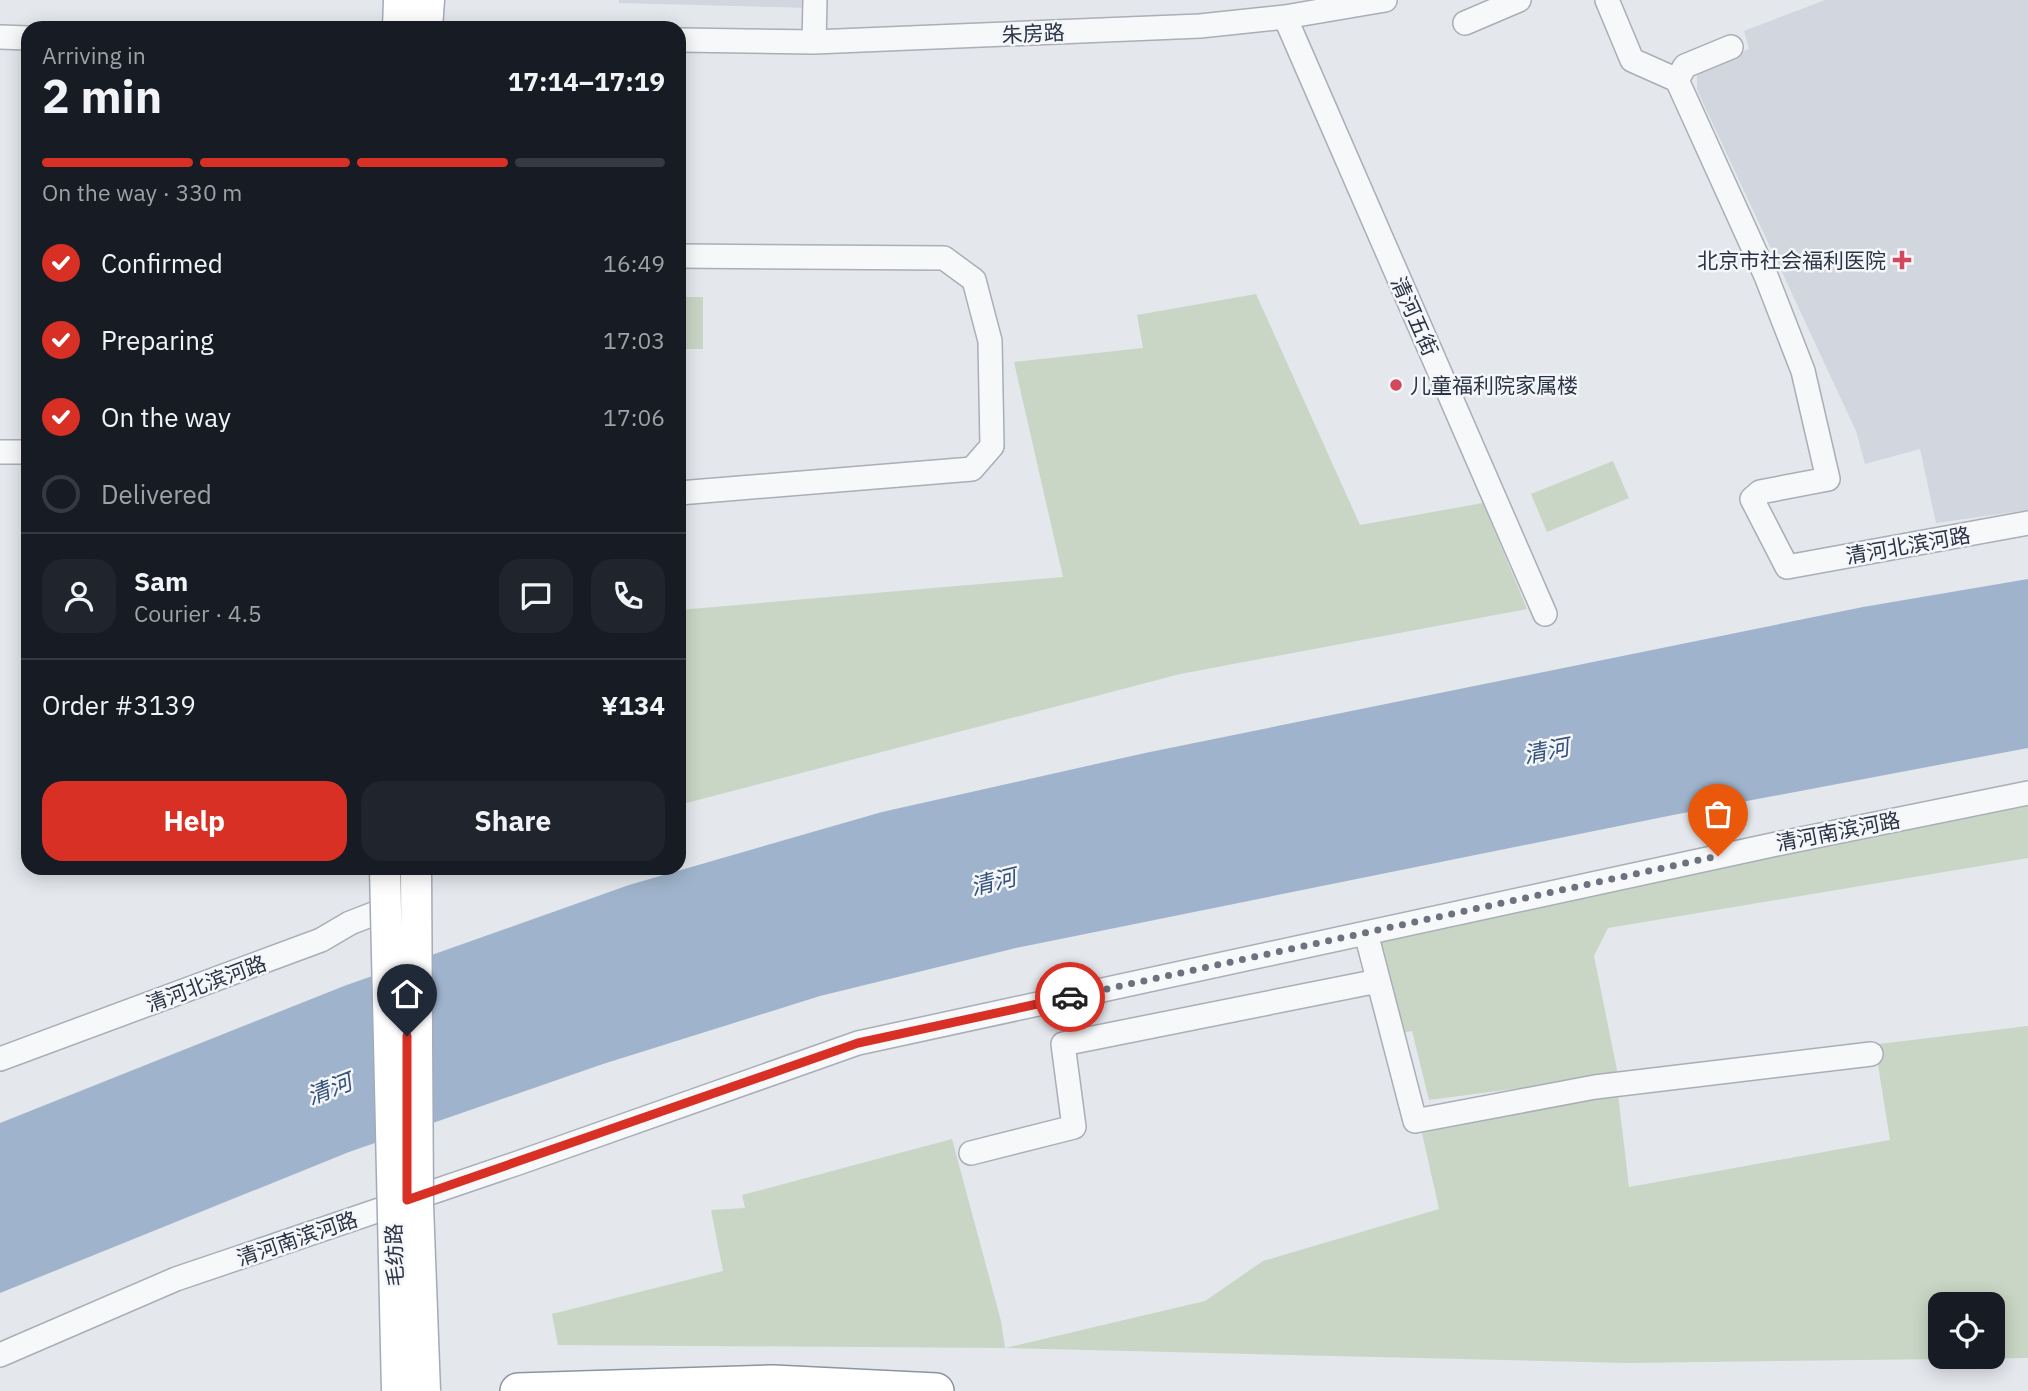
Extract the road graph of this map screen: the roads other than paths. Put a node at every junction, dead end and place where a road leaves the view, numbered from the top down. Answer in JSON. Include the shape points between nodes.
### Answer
{"nodes":[{"id":1,"x":399,"y":0,"type":"edge"},
{"id":2,"x":429,"y":0,"type":"edge"},
{"id":3,"x":815,"y":0,"type":"edge"},
{"id":4,"x":1385,"y":0,"type":"edge"},
{"id":5,"x":1519,"y":0,"type":"edge"},
{"id":6,"x":1607,"y":0,"type":"edge"},
{"id":7,"x":1285,"y":17,"type":"junction"},
{"id":8,"x":398,"y":21,"type":"edge"},
{"id":9,"x":428,"y":21,"type":"edge"},
{"id":10,"x":1465,"y":23,"type":"dead end"},
{"id":11,"x":0,"y":37,"type":"edge"},
{"id":12,"x":21,"y":37,"type":"edge"},
{"id":13,"x":686,"y":40,"type":"edge"},
{"id":14,"x":814,"y":41,"type":"junction"},
{"id":15,"x":1731,"y":47,"type":"dead end"},
{"id":16,"x":1677,"y":80,"type":"junction"},
{"id":17,"x":686,"y":256,"type":"edge"},
{"id":18,"x":0,"y":452,"type":"edge"},
{"id":19,"x":21,"y":452,"type":"edge"},
{"id":20,"x":686,"y":492,"type":"edge"},
{"id":21,"x":2028,"y":523,"type":"edge"},
{"id":22,"x":1545,"y":614,"type":"dead end"},
{"id":23,"x":2028,"y":793,"type":"edge"},
{"id":24,"x":371,"y":875,"type":"edge"},
{"id":25,"x":385,"y":875,"type":"edge"},
{"id":26,"x":415,"y":875,"type":"edge"},
{"id":27,"x":416,"y":875,"type":"edge"},
{"id":28,"x":378,"y":910,"type":"junction"},
{"id":29,"x":407,"y":913,"type":"junction"},
{"id":30,"x":1366,"y":933,"type":"junction"},
{"id":31,"x":1378,"y":981,"type":"junction"},
{"id":32,"x":1871,"y":1054,"type":"dead end"},
{"id":33,"x":0,"y":1059,"type":"edge"},
{"id":34,"x":971,"y":1153,"type":"dead end"},
{"id":35,"x":407,"y":1200,"type":"junction"},
{"id":36,"x":0,"y":1355,"type":"edge"},
{"id":37,"x":397,"y":1391,"type":"edge"},
{"id":38,"x":425,"y":1391,"type":"edge"},
{"id":39,"x":518,"y":1391,"type":"edge"},
{"id":40,"x":936,"y":1391,"type":"edge"}],
"edges":[{"from":1,"to":8,"type":"main road"},
{"from":2,"to":9,"type":"main road"},
{"from":3,"to":14,"type":"street"},
{"from":4,"to":7,"type":"street","name":"朱房路"},
{"from":5,"to":10,"type":"street"},
{"from":6,"to":16,"type":"street","via":[[1632,60]]},
{"from":7,"to":14,"type":"street","name":"朱房路","via":[[1200,26]]},
{"from":7,"to":22,"type":"street","name":"清河五街"},
{"from":11,"to":12,"type":"street"},
{"from":13,"to":14,"type":"street","name":"朱房路"},
{"from":15,"to":16,"type":"street","via":[[1685,66]]},
{"from":16,"to":21,"type":"street","name":"清河北滨河路","via":[[1766,276],[1803,371],[1828,479],[1760,492],[1752,499],[1787,567]]},
{"from":17,"to":20,"type":"street","via":[[944,258],[974,280],[990,341],[992,446],[972,469]]},
{"from":18,"to":19,"type":"street"},
{"from":23,"to":30,"type":"street","name":"清河南滨河路"},
{"from":24,"to":28,"type":"street"},
{"from":25,"to":37,"type":"main road","name":"毛纺路","bridge":true},
{"from":26,"to":29,"type":"street"},
{"from":27,"to":38,"type":"main road","name":"毛纺路","bridge":true,"via":[[418,1205]]},
{"from":28,"to":29,"type":"street","name":"清河北滨河路"},
{"from":28,"to":33,"type":"street","name":"清河北滨河路","via":[[321,940]]},
{"from":29,"to":35,"type":"street"},
{"from":30,"to":31,"type":"street"},
{"from":30,"to":35,"type":"street","name":"清河南滨河路","via":[[858,1043]]},
{"from":31,"to":32,"type":"street","via":[[1415,1121],[1595,1087]]},
{"from":31,"to":34,"type":"street","via":[[1063,1044],[1074,1128]]},
{"from":35,"to":36,"type":"street","name":"清河南滨河路","via":[[176,1279]]},
{"from":39,"to":40,"type":"highway","via":[[773,1383]]}]}
